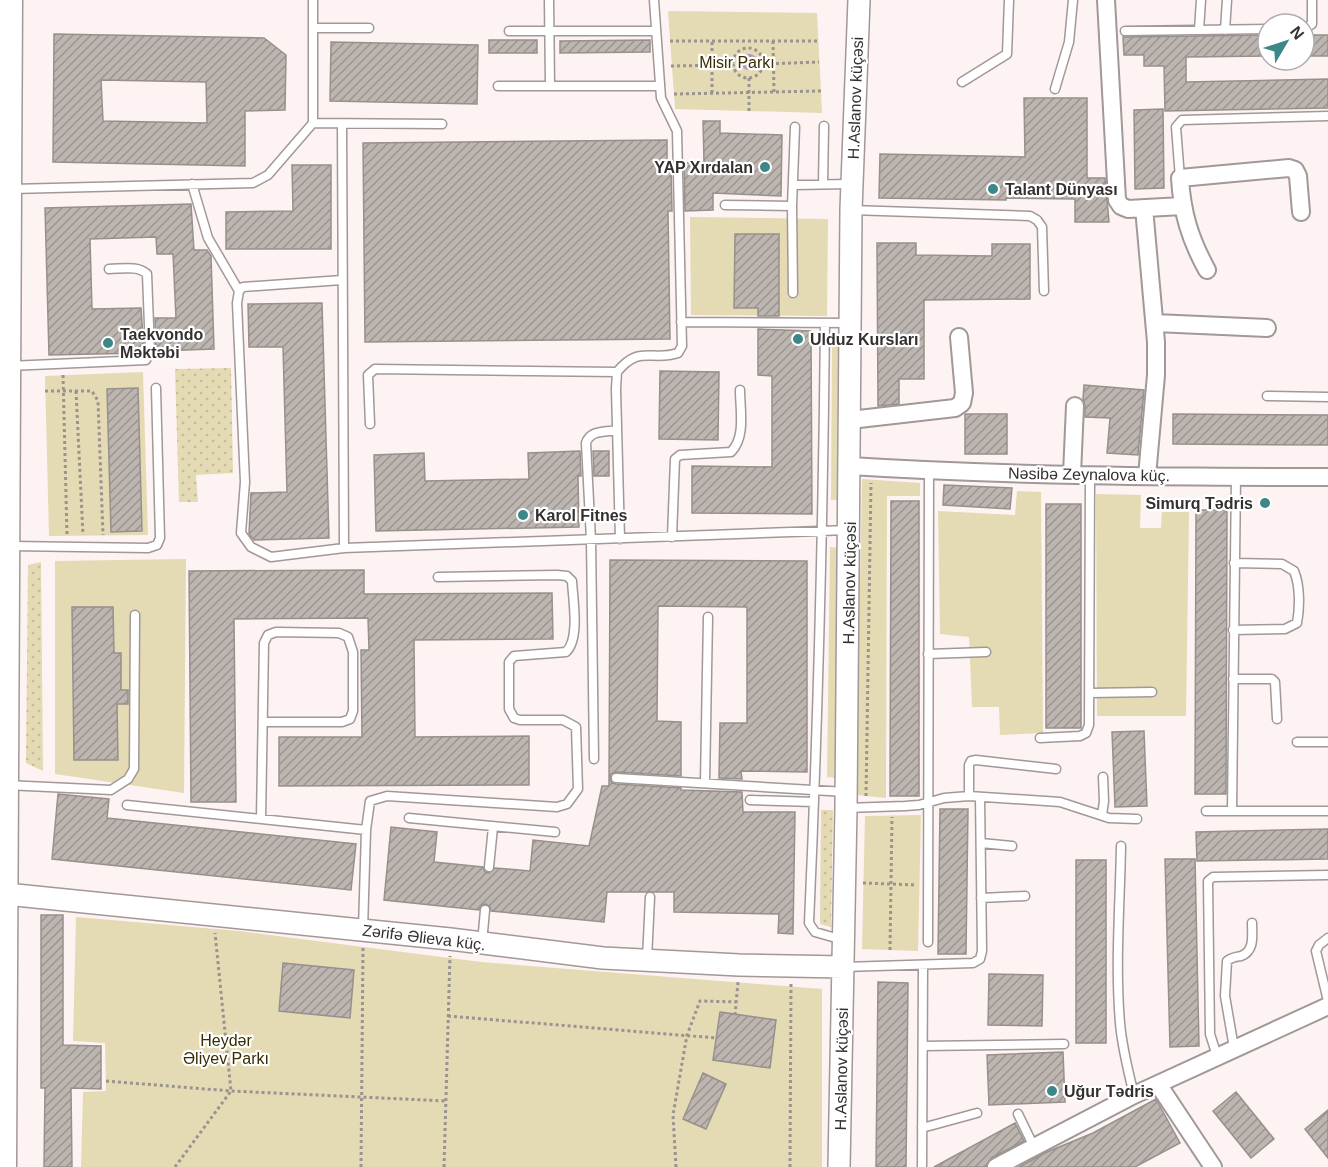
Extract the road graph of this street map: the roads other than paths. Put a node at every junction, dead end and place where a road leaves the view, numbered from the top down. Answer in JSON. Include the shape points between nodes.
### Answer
{"nodes":[{"id":1,"x":10,"y":0,"type":"edge"},
{"id":2,"x":313,"y":0,"type":"edge"},
{"id":3,"x":549,"y":0,"type":"edge"},
{"id":4,"x":654,"y":0,"type":"edge"},
{"id":5,"x":859,"y":0,"type":"edge"},
{"id":6,"x":1009,"y":0,"type":"edge"},
{"id":7,"x":1073,"y":0,"type":"edge"},
{"id":8,"x":1106,"y":0,"type":"edge"},
{"id":9,"x":1201,"y":0,"type":"edge"},
{"id":10,"x":1227,"y":0,"type":"edge"},
{"id":11,"x":313,"y":28,"type":"junction"},
{"id":12,"x":369,"y":28,"type":"dead end"},
{"id":13,"x":1256,"y":29,"type":"edge"},
{"id":14,"x":1199,"y":30,"type":"junction"},
{"id":15,"x":1225,"y":30,"type":"junction"},
{"id":16,"x":509,"y":31,"type":"dead end"},
{"id":17,"x":550,"y":31,"type":"junction"},
{"id":18,"x":656,"y":31,"type":"junction"},
{"id":19,"x":1125,"y":31,"type":"dead end"},
{"id":20,"x":962,"y":82,"type":"dead end"},
{"id":21,"x":550,"y":85,"type":"junction"},
{"id":22,"x":498,"y":86,"type":"dead end"},
{"id":23,"x":659,"y":86,"type":"junction"},
{"id":24,"x":1055,"y":89,"type":"dead end"},
{"id":25,"x":1328,"y":116,"type":"edge"},
{"id":26,"x":313,"y":123,"type":"junction"},
{"id":27,"x":342,"y":124,"type":"junction"},
{"id":28,"x":442,"y":124,"type":"dead end"},
{"id":29,"x":824,"y":126,"type":"dead end"},
{"id":30,"x":795,"y":127,"type":"dead end"},
{"id":31,"x":1180,"y":178,"type":"junction"},
{"id":32,"x":192,"y":184,"type":"junction"},
{"id":33,"x":823,"y":184,"type":"junction"},
{"id":34,"x":852,"y":184,"type":"junction"},
{"id":35,"x":793,"y":185,"type":"junction"},
{"id":36,"x":9,"y":189,"type":"junction"},
{"id":37,"x":725,"y":205,"type":"dead end"},
{"id":38,"x":792,"y":206,"type":"junction"},
{"id":39,"x":1182,"y":206,"type":"junction"},
{"id":40,"x":1144,"y":208,"type":"junction"},
{"id":41,"x":851,"y":210,"type":"junction"},
{"id":42,"x":1301,"y":212,"type":"dead end"},
{"id":43,"x":109,"y":269,"type":"dead end"},
{"id":44,"x":1207,"y":270,"type":"dead end"},
{"id":45,"x":342,"y":280,"type":"junction"},
{"id":46,"x":239,"y":291,"type":"junction"},
{"id":47,"x":1044,"y":291,"type":"dead end"},
{"id":48,"x":793,"y":293,"type":"dead end"},
{"id":49,"x":681,"y":322,"type":"junction"},
{"id":50,"x":1155,"y":322,"type":"junction"},
{"id":51,"x":825,"y":323,"type":"junction"},
{"id":52,"x":850,"y":323,"type":"junction"},
{"id":53,"x":1267,"y":328,"type":"dead end"},
{"id":54,"x":959,"y":337,"type":"dead end"},
{"id":55,"x":8,"y":366,"type":"junction"},
{"id":56,"x":617,"y":372,"type":"junction"},
{"id":57,"x":156,"y":388,"type":"dead end"},
{"id":58,"x":740,"y":390,"type":"dead end"},
{"id":59,"x":1267,"y":396,"type":"dead end"},
{"id":60,"x":1328,"y":397,"type":"edge"},
{"id":61,"x":1075,"y":406,"type":"dead end"},
{"id":62,"x":850,"y":420,"type":"junction"},
{"id":63,"x":370,"y":424,"type":"dead end"},
{"id":64,"x":4,"y":428,"type":"edge"},
{"id":65,"x":617,"y":430,"type":"junction"},
{"id":66,"x":850,"y":466,"type":"junction"},
{"id":67,"x":929,"y":471,"type":"junction"},
{"id":68,"x":1072,"y":474,"type":"junction"},
{"id":69,"x":1090,"y":475,"type":"junction"},
{"id":70,"x":1147,"y":476,"type":"junction"},
{"id":71,"x":1236,"y":477,"type":"junction"},
{"id":72,"x":1328,"y":477,"type":"edge"},
{"id":73,"x":849,"y":530,"type":"junction"},
{"id":74,"x":823,"y":531,"type":"junction"},
{"id":75,"x":672,"y":537,"type":"junction"},
{"id":76,"x":620,"y":539,"type":"junction"},
{"id":77,"x":591,"y":540,"type":"junction"},
{"id":78,"x":344,"y":548,"type":"junction"},
{"id":79,"x":5,"y":561,"type":"edge"},
{"id":80,"x":1234,"y":563,"type":"junction"},
{"id":81,"x":438,"y":577,"type":"dead end"},
{"id":82,"x":135,"y":615,"type":"dead end"},
{"id":83,"x":708,"y":617,"type":"dead end"},
{"id":84,"x":1233,"y":630,"type":"junction"},
{"id":85,"x":986,"y":652,"type":"dead end"},
{"id":86,"x":928,"y":654,"type":"junction"},
{"id":87,"x":1233,"y":679,"type":"junction"},
{"id":88,"x":1152,"y":692,"type":"dead end"},
{"id":89,"x":1090,"y":693,"type":"junction"},
{"id":90,"x":1277,"y":719,"type":"dead end"},
{"id":91,"x":263,"y":722,"type":"junction"},
{"id":92,"x":1040,"y":738,"type":"dead end"},
{"id":93,"x":1298,"y":742,"type":"dead end"},
{"id":94,"x":1328,"y":742,"type":"edge"},
{"id":95,"x":594,"y":759,"type":"dead end"},
{"id":96,"x":1056,"y":769,"type":"dead end"},
{"id":97,"x":4,"y":770,"type":"edge"},
{"id":98,"x":1103,"y":777,"type":"dead end"},
{"id":99,"x":616,"y":778,"type":"dead end"},
{"id":100,"x":705,"y":783,"type":"junction"},
{"id":101,"x":815,"y":790,"type":"junction"},
{"id":102,"x":969,"y":796,"type":"junction"},
{"id":103,"x":980,"y":797,"type":"junction"},
{"id":104,"x":853,"y":799,"type":"junction"},
{"id":105,"x":750,"y":800,"type":"dead end"},
{"id":106,"x":814,"y":802,"type":"junction"},
{"id":107,"x":929,"y":802,"type":"junction"},
{"id":108,"x":127,"y":805,"type":"dead end"},
{"id":109,"x":1328,"y":810,"type":"edge"},
{"id":110,"x":1206,"y":811,"type":"dead end"},
{"id":111,"x":1232,"y":811,"type":"junction"},
{"id":112,"x":1102,"y":815,"type":"junction"},
{"id":113,"x":409,"y":818,"type":"dead end"},
{"id":114,"x":261,"y":819,"type":"junction"},
{"id":115,"x":1137,"y":819,"type":"dead end"},
{"id":116,"x":493,"y":827,"type":"junction"},
{"id":117,"x":366,"y":830,"type":"junction"},
{"id":118,"x":555,"y":832,"type":"dead end"},
{"id":119,"x":981,"y":843,"type":"junction"},
{"id":120,"x":1012,"y":846,"type":"dead end"},
{"id":121,"x":1121,"y":846,"type":"dead end"},
{"id":122,"x":489,"y":867,"type":"dead end"},
{"id":123,"x":1328,"y":875,"type":"edge"},
{"id":124,"x":6,"y":894,"type":"junction"},
{"id":125,"x":1025,"y":896,"type":"dead end"},
{"id":126,"x":650,"y":897,"type":"dead end"},
{"id":127,"x":981,"y":898,"type":"junction"},
{"id":128,"x":485,"y":910,"type":"dead end"},
{"id":129,"x":1252,"y":923,"type":"dead end"},
{"id":130,"x":363,"y":938,"type":"junction"},
{"id":131,"x":1328,"y":938,"type":"edge"},
{"id":132,"x":843,"y":940,"type":"junction"},
{"id":133,"x":928,"y":942,"type":"dead end"},
{"id":134,"x":482,"y":944,"type":"junction"},
{"id":135,"x":647,"y":960,"type":"junction"},
{"id":136,"x":923,"y":965,"type":"junction"},
{"id":137,"x":843,"y":967,"type":"junction"},
{"id":138,"x":2,"y":975,"type":"edge"},
{"id":139,"x":1328,"y":1001,"type":"edge"},
{"id":140,"x":1328,"y":1006,"type":"edge"},
{"id":141,"x":1064,"y":1044,"type":"dead end"},
{"id":142,"x":923,"y":1047,"type":"junction"},
{"id":143,"x":1234,"y":1048,"type":"junction"},
{"id":144,"x":1217,"y":1056,"type":"junction"},
{"id":145,"x":2,"y":1061,"type":"edge"},
{"id":146,"x":1158,"y":1084,"type":"junction"},
{"id":147,"x":1134,"y":1095,"type":"junction"},
{"id":148,"x":976,"y":1113,"type":"dead end"},
{"id":149,"x":1018,"y":1114,"type":"dead end"},
{"id":150,"x":922,"y":1128,"type":"junction"},
{"id":151,"x":1034,"y":1147,"type":"junction"},
{"id":152,"x":4,"y":1167,"type":"edge"},
{"id":153,"x":839,"y":1167,"type":"edge"},
{"id":154,"x":922,"y":1167,"type":"edge"},
{"id":155,"x":996,"y":1167,"type":"edge"},
{"id":156,"x":1213,"y":1167,"type":"edge"}],
"edges":[{"from":1,"to":36,"type":"main road"},
{"from":2,"to":11,"type":"lane"},
{"from":3,"to":17,"type":"lane"},
{"from":4,"to":18,"type":"lane"},
{"from":5,"to":34,"type":"street","name":"H.Aslanov küçəsi"},
{"from":6,"to":20,"type":"lane","via":[[1007,54]]},
{"from":7,"to":24,"type":"lane","via":[[1069,42]]},
{"from":8,"to":40,"type":"street","via":[[1117,200],[1128,209]]},
{"from":9,"to":14,"type":"lane"},
{"from":10,"to":15,"type":"lane"},
{"from":11,"to":12,"type":"lane"},
{"from":11,"to":26,"type":"lane"},
{"from":13,"to":15,"type":"lane"},
{"from":14,"to":15,"type":"lane"},
{"from":14,"to":19,"type":"lane"},
{"from":16,"to":17,"type":"lane"},
{"from":17,"to":18,"type":"lane"},
{"from":17,"to":21,"type":"lane"},
{"from":18,"to":23,"type":"lane"},
{"from":21,"to":22,"type":"lane"},
{"from":21,"to":23,"type":"lane"},
{"from":23,"to":49,"type":"lane","via":[[664,107],[677,131]]},
{"from":25,"to":31,"type":"lane","via":[[1182,120],[1176,128]]},
{"from":26,"to":27,"type":"lane"},
{"from":26,"to":32,"type":"lane","via":[[260,180]]},
{"from":27,"to":28,"type":"lane"},
{"from":27,"to":45,"type":"lane"},
{"from":29,"to":33,"type":"lane"},
{"from":30,"to":35,"type":"lane"},
{"from":31,"to":39,"type":"street"},
{"from":31,"to":42,"type":"street","via":[[1289,168],[1298,176]]},
{"from":32,"to":36,"type":"lane"},
{"from":32,"to":46,"type":"lane","via":[[208,238]]},
{"from":33,"to":34,"type":"lane"},
{"from":33,"to":35,"type":"lane"},
{"from":34,"to":41,"type":"street","name":"H.Aslanov küçəsi"},
{"from":35,"to":38,"type":"lane"},
{"from":36,"to":55,"type":"main road"},
{"from":37,"to":38,"type":"lane"},
{"from":38,"to":48,"type":"lane"},
{"from":39,"to":40,"type":"street"},
{"from":39,"to":44,"type":"street"},
{"from":40,"to":50,"type":"street"},
{"from":41,"to":47,"type":"lane","via":[[1030,216],[1042,227]]},
{"from":41,"to":52,"type":"street","name":"H.Aslanov küçəsi"},
{"from":43,"to":55,"type":"lane","via":[[139,269],[147,274],[150,351],[146,360]]},
{"from":45,"to":46,"type":"lane","via":[[243,287]]},
{"from":45,"to":78,"type":"lane"},
{"from":46,"to":78,"type":"lane","via":[[245,482],[241,533],[251,547],[271,557]]},
{"from":49,"to":51,"type":"lane"},
{"from":49,"to":56,"type":"lane","via":[[682,346],[678,353],[634,357]]},
{"from":50,"to":53,"type":"street"},
{"from":50,"to":70,"type":"street","via":[[1156,375]]},
{"from":51,"to":52,"type":"lane"},
{"from":51,"to":74,"type":"lane"},
{"from":52,"to":62,"type":"street","name":"H.Aslanov küçəsi"},
{"from":54,"to":62,"type":"street","via":[[962,403],[955,408]]},
{"from":55,"to":64,"type":"main road"},
{"from":56,"to":63,"type":"lane","via":[[375,369],[368,375]]},
{"from":56,"to":65,"type":"lane"},
{"from":57,"to":79,"type":"lane","via":[[157,545]]},
{"from":58,"to":75,"type":"lane","via":[[741,434],[737,446],[731,452],[680,455],[675,459]]},
{"from":59,"to":60,"type":"lane"},
{"from":61,"to":68,"type":"street"},
{"from":62,"to":66,"type":"street","name":"H.Aslanov küçəsi"},
{"from":64,"to":79,"type":"main road"},
{"from":65,"to":76,"type":"lane"},
{"from":65,"to":77,"type":"lane","via":[[592,434],[585,444]]},
{"from":66,"to":67,"type":"street","name":"Nəsibə Zeynalova küç."},
{"from":66,"to":73,"type":"street","name":"H.Aslanov küçəsi"},
{"from":67,"to":68,"type":"street","name":"Nəsibə Zeynalova küç."},
{"from":67,"to":86,"type":"lane"},
{"from":68,"to":69,"type":"street","name":"Nəsibə Zeynalova küç."},
{"from":69,"to":70,"type":"street","name":"Nəsibə Zeynalova küç."},
{"from":69,"to":89,"type":"lane"},
{"from":70,"to":71,"type":"street","name":"Nəsibə Zeynalova küç."},
{"from":71,"to":72,"type":"street","name":"Nəsibə Zeynalova küç."},
{"from":71,"to":80,"type":"lane"},
{"from":73,"to":74,"type":"lane"},
{"from":73,"to":104,"type":"street","name":"H.Aslanov küçəsi"},
{"from":74,"to":75,"type":"lane"},
{"from":74,"to":101,"type":"lane"},
{"from":75,"to":76,"type":"lane"},
{"from":76,"to":77,"type":"lane"},
{"from":77,"to":78,"type":"lane"},
{"from":77,"to":95,"type":"lane"},
{"from":79,"to":97,"type":"main road"},
{"from":80,"to":84,"type":"lane"},
{"from":80,"to":84,"type":"lane","via":[[1281,564],[1294,571],[1298,579],[1298,616],[1297,623],[1285,630]]},
{"from":81,"to":117,"type":"lane","via":[[557,575],[572,581],[571,648],[566,652],[514,656],[509,662],[509,709],[520,720],[563,720],[576,726],[578,789],[567,804],[557,807],[376,798],[370,801]]},
{"from":82,"to":97,"type":"lane","via":[[134,769],[128,779],[111,790]]},
{"from":83,"to":100,"type":"lane"},
{"from":84,"to":87,"type":"lane"},
{"from":85,"to":86,"type":"lane"},
{"from":86,"to":107,"type":"lane"},
{"from":87,"to":90,"type":"lane","via":[[1272,679]]},
{"from":87,"to":111,"type":"lane"},
{"from":88,"to":89,"type":"lane"},
{"from":89,"to":92,"type":"lane","via":[[1086,733]]},
{"from":91,"to":91,"type":"lane","via":[[264,644],[268,635],[339,633],[348,637],[353,652],[350,719]]},
{"from":91,"to":114,"type":"lane"},
{"from":93,"to":94,"type":"lane"},
{"from":96,"to":102,"type":"lane","via":[[971,761]]},
{"from":97,"to":124,"type":"main road"},
{"from":98,"to":112,"type":"lane"},
{"from":99,"to":100,"type":"lane"},
{"from":100,"to":101,"type":"lane"},
{"from":101,"to":104,"type":"lane"},
{"from":101,"to":106,"type":"lane"},
{"from":102,"to":103,"type":"lane"},
{"from":102,"to":107,"type":"lane"},
{"from":103,"to":112,"type":"lane","via":[[1060,802]]},
{"from":103,"to":119,"type":"lane"},
{"from":104,"to":107,"type":"lane","via":[[905,806]]},
{"from":104,"to":132,"type":"street","name":"H.Aslanov küçəsi"},
{"from":105,"to":106,"type":"lane"},
{"from":106,"to":132,"type":"lane","via":[[808,923],[815,932]]},
{"from":107,"to":133,"type":"lane"},
{"from":108,"to":114,"type":"lane"},
{"from":109,"to":111,"type":"lane"},
{"from":110,"to":111,"type":"lane"},
{"from":112,"to":115,"type":"lane"},
{"from":113,"to":116,"type":"lane"},
{"from":114,"to":117,"type":"lane"},
{"from":116,"to":118,"type":"lane"},
{"from":116,"to":122,"type":"lane"},
{"from":117,"to":130,"type":"lane"},
{"from":119,"to":120,"type":"lane"},
{"from":119,"to":127,"type":"lane"},
{"from":121,"to":147,"type":"lane","via":[[1118,996],[1123,1050]]},
{"from":123,"to":144,"type":"lane","via":[[1213,877],[1208,881],[1210,1034]]},
{"from":124,"to":130,"type":"street","name":"Zərifə Əlieva küç."},
{"from":124,"to":138,"type":"main road"},
{"from":125,"to":127,"type":"lane"},
{"from":126,"to":135,"type":"lane"},
{"from":127,"to":136,"type":"lane","via":[[980,959],[973,963]]},
{"from":128,"to":134,"type":"lane"},
{"from":129,"to":143,"type":"lane","via":[[1250,950],[1227,961],[1225,996]]},
{"from":130,"to":134,"type":"street","name":"Zərifə Əlieva küç.","via":[[450,939]]},
{"from":131,"to":139,"type":"lane","via":[[1316,951]]},
{"from":132,"to":137,"type":"street","name":"H.Aslanov küçəsi"},
{"from":134,"to":135,"type":"street","name":"Zərifə Əlieva küç."},
{"from":135,"to":137,"type":"street","name":"Zərifə Əlieva küç."},
{"from":136,"to":137,"type":"lane"},
{"from":136,"to":142,"type":"lane"},
{"from":137,"to":153,"type":"street","name":"H.Aslanov küçəsi"},
{"from":138,"to":145,"type":"main road"},
{"from":140,"to":143,"type":"street"},
{"from":141,"to":142,"type":"lane"},
{"from":142,"to":150,"type":"lane"},
{"from":143,"to":144,"type":"street"},
{"from":144,"to":146,"type":"street"},
{"from":145,"to":152,"type":"main road"},
{"from":146,"to":147,"type":"street"},
{"from":146,"to":156,"type":"street"},
{"from":147,"to":151,"type":"street"},
{"from":148,"to":150,"type":"lane"},
{"from":149,"to":151,"type":"lane"},
{"from":150,"to":154,"type":"lane"},
{"from":151,"to":155,"type":"street"}]}
